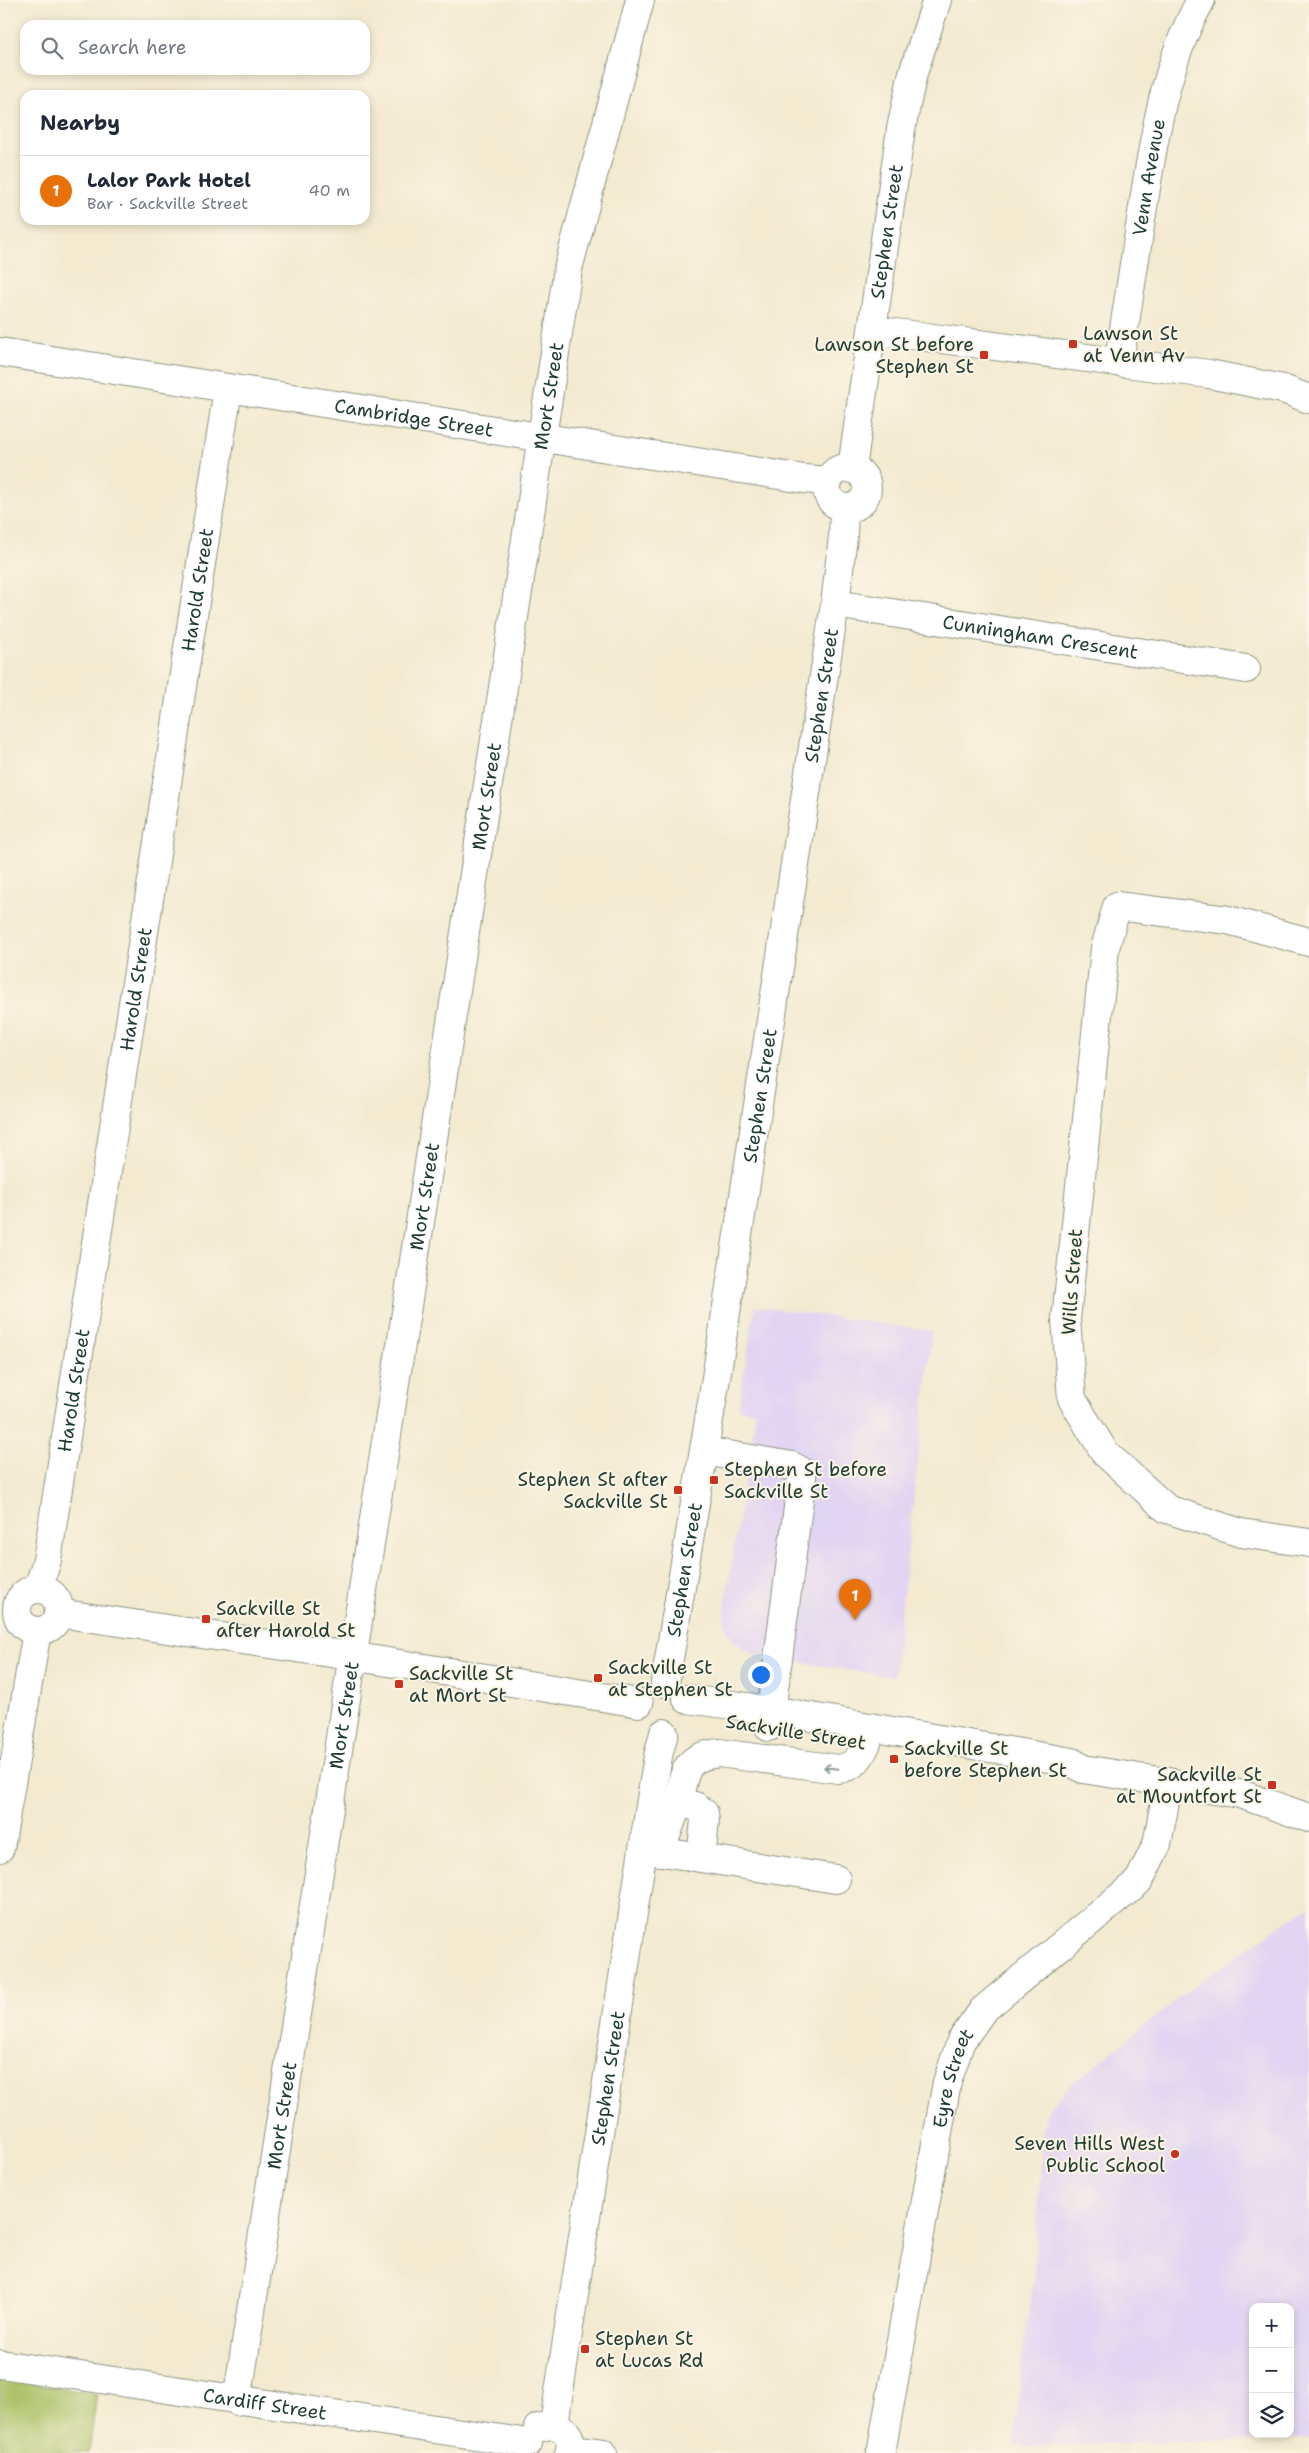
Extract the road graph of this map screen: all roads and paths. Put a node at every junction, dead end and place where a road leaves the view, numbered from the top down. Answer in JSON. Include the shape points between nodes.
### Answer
{"nodes":[{"id":1,"x":640,"y":0,"type":"edge"},
{"id":2,"x":937,"y":0,"type":"edge"},
{"id":3,"x":1201,"y":0,"type":"edge"},
{"id":4,"x":873,"y":330,"type":"junction"},
{"id":5,"x":0,"y":352,"type":"edge"},
{"id":6,"x":1119,"y":361,"type":"junction"},
{"id":7,"x":228,"y":389,"type":"junction"},
{"id":8,"x":1309,"y":399,"type":"edge"},
{"id":9,"x":541,"y":437,"type":"junction"},
{"id":10,"x":852,"y":468,"type":"junction"},
{"id":11,"x":828,"y":481,"type":"junction"},
{"id":12,"x":844,"y":508,"type":"junction"},
{"id":13,"x":835,"y":604,"type":"junction"},
{"id":14,"x":1246,"y":669,"type":"dead end"},
{"id":15,"x":1309,"y":942,"type":"edge"},
{"id":16,"x":704,"y":1451,"type":"junction"},
{"id":17,"x":1309,"y":1543,"type":"edge"},
{"id":18,"x":38,"y":1589,"type":"junction"},
{"id":19,"x":8,"y":1606,"type":"edge"},
{"id":20,"x":58,"y":1613,"type":"junction"},
{"id":21,"x":37,"y":1631,"type":"junction"},
{"id":22,"x":351,"y":1656,"type":"junction"},
{"id":23,"x":666,"y":1683,"type":"junction"},
{"id":24,"x":639,"y":1703,"type":"junction"},
{"id":25,"x":687,"y":1708,"type":"junction"},
{"id":26,"x":770,"y":1719,"type":"junction"},
{"id":27,"x":664,"y":1733,"type":"junction"},
{"id":28,"x":866,"y":1743,"type":"junction"},
{"id":29,"x":1083,"y":1768,"type":"junction"},
{"id":30,"x":1169,"y":1782,"type":"junction"},
{"id":31,"x":678,"y":1802,"type":"junction"},
{"id":32,"x":1309,"y":1818,"type":"edge"},
{"id":33,"x":0,"y":1848,"type":"edge"},
{"id":34,"x":652,"y":1850,"type":"junction"},
{"id":35,"x":701,"y":1858,"type":"junction"},
{"id":36,"x":836,"y":1879,"type":"dead end"},
{"id":37,"x":0,"y":2364,"type":"edge"},
{"id":38,"x":237,"y":2401,"type":"junction"},
{"id":39,"x":554,"y":2424,"type":"junction"},
{"id":40,"x":529,"y":2448,"type":"edge"},
{"id":41,"x":570,"y":2451,"type":"edge"},
{"id":42,"x":603,"y":2453,"type":"edge"},
{"id":43,"x":881,"y":2453,"type":"edge"}],
"edges":[{"from":1,"to":9,"type":"street","name":"Mort Street","via":[[568,269]]},
{"from":2,"to":4,"type":"street","name":"Stephen Street","via":[[913,73],[901,129]]},
{"from":3,"to":6,"type":"street","name":"Venn Avenue","via":[[1166,82],[1155,131]]},
{"from":4,"to":6,"type":"street"},
{"from":4,"to":10,"type":"street","name":"Stephen Street"},
{"from":5,"to":7,"type":"street","name":"Cambridge Street"},
{"from":6,"to":8,"type":"street","via":[[1209,374],[1283,389]]},
{"from":7,"to":9,"type":"street","name":"Cambridge Street"},
{"from":7,"to":18,"type":"street","name":"Harold Street","via":[[50,1540]]},
{"from":9,"to":11,"type":"street","name":"Cambridge Street"},
{"from":9,"to":22,"type":"street","name":"Mort Street"},
{"from":10,"to":11,"type":"street","via":[[838,469]]},
{"from":10,"to":12,"type":"street","via":[[865,477],[868,490],[857,506]]},
{"from":11,"to":12,"type":"street","via":[[830,498]]},
{"from":12,"to":13,"type":"street","name":"Stephen Street"},
{"from":13,"to":14,"type":"street","name":"Cunningham Crescent"},
{"from":13,"to":16,"type":"street","name":"Stephen Street"},
{"from":15,"to":17,"type":"street","name":"Wills Street","via":[[1228,920],[1117,906],[1105,948],[1066,1319],[1072,1399],[1105,1453],[1167,1509],[1241,1532]]},
{"from":16,"to":23,"type":"street","name":"Stephen Street"},
{"from":16,"to":26,"type":"street","via":[[792,1466],[802,1476]]},
{"from":18,"to":19,"type":"street"},
{"from":18,"to":20,"type":"street","via":[[54,1596]]},
{"from":19,"to":21,"type":"street","via":[[24,1626]]},
{"from":20,"to":21,"type":"street","via":[[48,1628]]},
{"from":20,"to":22,"type":"street"},
{"from":21,"to":33,"type":"street"},
{"from":22,"to":24,"type":"street"},
{"from":22,"to":38,"type":"street","name":"Mort Street"},
{"from":23,"to":24,"type":"street","via":[[646,1690]]},
{"from":23,"to":25,"type":"street","via":[[679,1688]]},
{"from":24,"to":27,"type":"street","via":[[640,1718],[644,1724]]},
{"from":25,"to":26,"type":"street","name":"Sackville Street"},
{"from":25,"to":27,"type":"street","via":[[678,1729]]},
{"from":26,"to":28,"type":"street","name":"Sackville Street"},
{"from":26,"to":29,"type":"street","name":"Sackville Street","via":[[1072,1762]]},
{"from":27,"to":34,"type":"street","name":"Stephen Street","via":[[658,1756]]},
{"from":28,"to":29,"type":"street","name":"Sackville Street","via":[[1070,1772]]},
{"from":28,"to":31,"type":"street","one_way":true,"via":[[854,1764],[838,1769],[719,1753],[704,1755],[693,1760],[686,1769]]},
{"from":29,"to":30,"type":"street","name":"Sackville Street"},
{"from":30,"to":32,"type":"street","name":"Sackville Street","via":[[1240,1794]]},
{"from":30,"to":43,"type":"street","name":"Eyre Street","via":[[1157,1844],[1139,1881],[983,2010],[953,2059]]},
{"from":31,"to":34,"type":"street"},
{"from":31,"to":35,"type":"street","via":[[695,1806],[704,1813]]},
{"from":34,"to":35,"type":"street"},
{"from":34,"to":39,"type":"street","name":"Stephen Street"},
{"from":35,"to":36,"type":"street"},
{"from":37,"to":38,"type":"street","name":"Cardiff Street"},
{"from":38,"to":40,"type":"street","name":"Cardiff Street"},
{"from":39,"to":40,"type":"street","via":[[540,2426],[530,2436]]},
{"from":39,"to":41,"type":"street","via":[[566,2431],[571,2443]]},
{"from":41,"to":42,"type":"street"}]}
